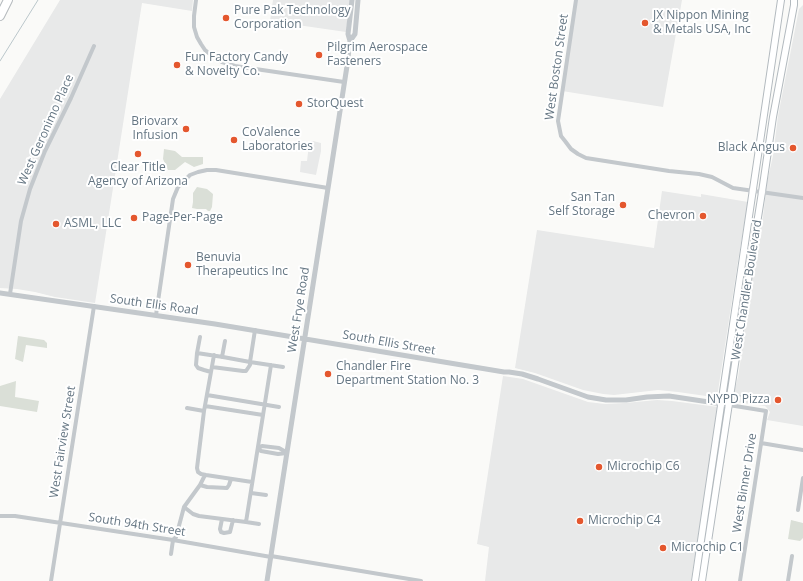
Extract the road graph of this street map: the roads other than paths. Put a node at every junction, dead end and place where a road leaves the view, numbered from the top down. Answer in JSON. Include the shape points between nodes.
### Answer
{"nodes":[{"id":1,"x":8,"y":0,"type":"edge"},
{"id":2,"x":196,"y":0,"type":"edge"},
{"id":3,"x":352,"y":0,"type":"edge"},
{"id":4,"x":358,"y":0,"type":"edge"},
{"id":5,"x":576,"y":0,"type":"edge"},
{"id":6,"x":782,"y":0,"type":"edge"},
{"id":7,"x":794,"y":0,"type":"edge"},
{"id":8,"x":0,"y":16,"type":"edge"},
{"id":9,"x":350,"y":41,"type":"junction"},
{"id":10,"x":94,"y":46,"type":"dead end"},
{"id":11,"x":344,"y":82,"type":"junction"},
{"id":12,"x":328,"y":188,"type":"junction"},
{"id":13,"x":753,"y":191,"type":"junction"},
{"id":14,"x":762,"y":192,"type":"junction"},
{"id":15,"x":803,"y":198,"type":"edge"},
{"id":16,"x":742,"y":266,"type":"junction"},
{"id":17,"x":0,"y":293,"type":"edge"},
{"id":18,"x":10,"y":294,"type":"junction"},
{"id":19,"x":745,"y":295,"type":"junction"},
{"id":20,"x":94,"y":306,"type":"junction"},
{"id":21,"x":156,"y":315,"type":"junction"},
{"id":22,"x":254,"y":330,"type":"junction"},
{"id":23,"x":200,"y":337,"type":"dead end"},
{"id":24,"x":304,"y":339,"type":"junction"},
{"id":25,"x":225,"y":341,"type":"dead end"},
{"id":26,"x":197,"y":353,"type":"junction"},
{"id":27,"x":214,"y":356,"type":"junction"},
{"id":28,"x":222,"y":357,"type":"junction"},
{"id":29,"x":250,"y":362,"type":"junction"},
{"id":30,"x":270,"y":365,"type":"junction"},
{"id":31,"x":283,"y":367,"type":"dead end"},
{"id":32,"x":211,"y":369,"type":"junction"},
{"id":33,"x":207,"y":395,"type":"junction"},
{"id":34,"x":264,"y":404,"type":"junction"},
{"id":35,"x":721,"y":404,"type":"junction"},
{"id":36,"x":729,"y":405,"type":"junction"},
{"id":37,"x":205,"y":406,"type":"junction"},
{"id":38,"x":280,"y":407,"type":"dead end"},
{"id":39,"x":187,"y":408,"type":"dead end"},
{"id":40,"x":204,"y":411,"type":"junction"},
{"id":41,"x":263,"y":415,"type":"junction"},
{"id":42,"x":761,"y":443,"type":"junction"},
{"id":43,"x":258,"y":448,"type":"junction"},
{"id":44,"x":803,"y":450,"type":"edge"},
{"id":45,"x":287,"y":453,"type":"junction"},
{"id":46,"x":205,"y":475,"type":"junction"},
{"id":47,"x":803,"y":478,"type":"edge"},
{"id":48,"x":231,"y":479,"type":"junction"},
{"id":49,"x":252,"y":482,"type":"junction"},
{"id":50,"x":200,"y":485,"type":"junction"},
{"id":51,"x":251,"y":493,"type":"junction"},
{"id":52,"x":266,"y":495,"type":"dead end"},
{"id":53,"x":184,"y":507,"type":"junction"},
{"id":54,"x":798,"y":510,"type":"dead end"},
{"id":55,"x":0,"y":516,"type":"edge"},
{"id":56,"x":222,"y":519,"type":"junction"},
{"id":57,"x":233,"y":520,"type":"junction"},
{"id":58,"x":246,"y":522,"type":"junction"},
{"id":59,"x":61,"y":523,"type":"junction"},
{"id":60,"x":259,"y":524,"type":"dead end"},
{"id":61,"x":173,"y":540,"type":"junction"},
{"id":62,"x":172,"y":554,"type":"dead end"},
{"id":63,"x":271,"y":556,"type":"junction"},
{"id":64,"x":792,"y":556,"type":"dead end"},
{"id":65,"x":51,"y":581,"type":"edge"},
{"id":66,"x":267,"y":581,"type":"edge"},
{"id":67,"x":420,"y":581,"type":"edge"},
{"id":68,"x":695,"y":581,"type":"edge"},
{"id":69,"x":702,"y":581,"type":"edge"},
{"id":70,"x":740,"y":581,"type":"edge"},
{"id":71,"x":788,"y":581,"type":"edge"}],
"edges":[{"from":1,"to":8,"type":"highway"},
{"from":2,"to":11,"type":"street","via":[[194,27],[201,44],[222,62]]},
{"from":3,"to":9,"type":"street","name":"West Frye Road","via":[[348,34]]},
{"from":4,"to":9,"type":"street","name":"West Frye Road","via":[[355,34]]},
{"from":5,"to":13,"type":"street","name":"West Boston Street","via":[[558,124],[561,136],[571,149],[586,158],[700,174],[733,188]]},
{"from":6,"to":13,"type":"main road","name":"West Chandler Boulevard"},
{"from":7,"to":14,"type":"main road","name":"West Chandler Boulevard","via":[[772,117]]},
{"from":9,"to":11,"type":"street","name":"West Frye Road"},
{"from":10,"to":18,"type":"street","name":"West Geronimo Place","via":[[30,189],[21,221]]},
{"from":11,"to":12,"type":"street","name":"West Frye Road"},
{"from":12,"to":21,"type":"street","via":[[216,170],[203,170],[190,175],[178,188],[173,199]]},
{"from":12,"to":24,"type":"street","name":"West Frye Road"},
{"from":13,"to":14,"type":"street"},
{"from":13,"to":16,"type":"main road","name":"West Chandler Boulevard"},
{"from":14,"to":15,"type":"street"},
{"from":14,"to":19,"type":"main road","name":"West Chandler Boulevard"},
{"from":16,"to":19,"type":"main road","via":[[742,290]]},
{"from":16,"to":35,"type":"main road","name":"West Chandler Boulevard"},
{"from":17,"to":18,"type":"street","name":"South Ellis Road"},
{"from":18,"to":20,"type":"street","name":"South Ellis Road"},
{"from":19,"to":36,"type":"main road","name":"West Chandler Boulevard"},
{"from":20,"to":21,"type":"street","name":"South Ellis Road"},
{"from":20,"to":59,"type":"street","name":"West Fairview Street"},
{"from":21,"to":22,"type":"street","name":"South Ellis Road"},
{"from":22,"to":24,"type":"street","name":"South Ellis Road"},
{"from":22,"to":29,"type":"street"},
{"from":23,"to":26,"type":"street"},
{"from":24,"to":35,"type":"street","name":"South Ellis Street","via":[[522,374],[600,399],[626,400],[669,396]]},
{"from":24,"to":45,"type":"street","name":"West Frye Road"},
{"from":25,"to":28,"type":"street"},
{"from":26,"to":27,"type":"street"},
{"from":26,"to":32,"type":"street","via":[[198,368]]},
{"from":27,"to":28,"type":"street"},
{"from":27,"to":32,"type":"street"},
{"from":28,"to":29,"type":"street"},
{"from":29,"to":30,"type":"street"},
{"from":29,"to":32,"type":"street","via":[[243,372]]},
{"from":30,"to":31,"type":"street"},
{"from":30,"to":34,"type":"street"},
{"from":32,"to":33,"type":"street"},
{"from":33,"to":34,"type":"street"},
{"from":33,"to":37,"type":"street"},
{"from":34,"to":38,"type":"street"},
{"from":34,"to":41,"type":"street"},
{"from":35,"to":36,"type":"street","name":"South Ellis Street"},
{"from":35,"to":68,"type":"main road","name":"West Chandler Boulevard"},
{"from":36,"to":42,"type":"street","name":"West Binner Drive","via":[[766,411]]},
{"from":36,"to":69,"type":"main road","name":"West Chandler Boulevard"},
{"from":37,"to":40,"type":"street"},
{"from":37,"to":41,"type":"street"},
{"from":39,"to":40,"type":"street"},
{"from":40,"to":46,"type":"street","via":[[197,468],[198,472]]},
{"from":41,"to":43,"type":"street"},
{"from":42,"to":44,"type":"street"},
{"from":42,"to":70,"type":"street","name":"West Binner Drive"},
{"from":43,"to":45,"type":"street","via":[[279,448]]},
{"from":43,"to":49,"type":"street"},
{"from":45,"to":63,"type":"street","name":"West Frye Road"},
{"from":46,"to":48,"type":"street"},
{"from":46,"to":50,"type":"street"},
{"from":47,"to":54,"type":"street"},
{"from":48,"to":49,"type":"street"},
{"from":48,"to":50,"type":"street","via":[[226,489]]},
{"from":49,"to":51,"type":"street"},
{"from":50,"to":53,"type":"street"},
{"from":51,"to":52,"type":"street"},
{"from":51,"to":58,"type":"street"},
{"from":53,"to":56,"type":"street","via":[[199,516]]},
{"from":53,"to":61,"type":"street"},
{"from":55,"to":59,"type":"street","name":"South 94th Street"},
{"from":56,"to":57,"type":"street"},
{"from":56,"to":57,"type":"street","via":[[220,529],[224,533],[230,532]]},
{"from":57,"to":58,"type":"street"},
{"from":58,"to":60,"type":"street"},
{"from":59,"to":61,"type":"street","name":"South 94th Street"},
{"from":59,"to":65,"type":"street","name":"West Fairview Street"},
{"from":61,"to":62,"type":"street"},
{"from":61,"to":63,"type":"street","name":"South 94th Street"},
{"from":63,"to":66,"type":"street","name":"West Frye Road"},
{"from":63,"to":67,"type":"street","name":"South 94th Street"},
{"from":64,"to":71,"type":"street"}]}
